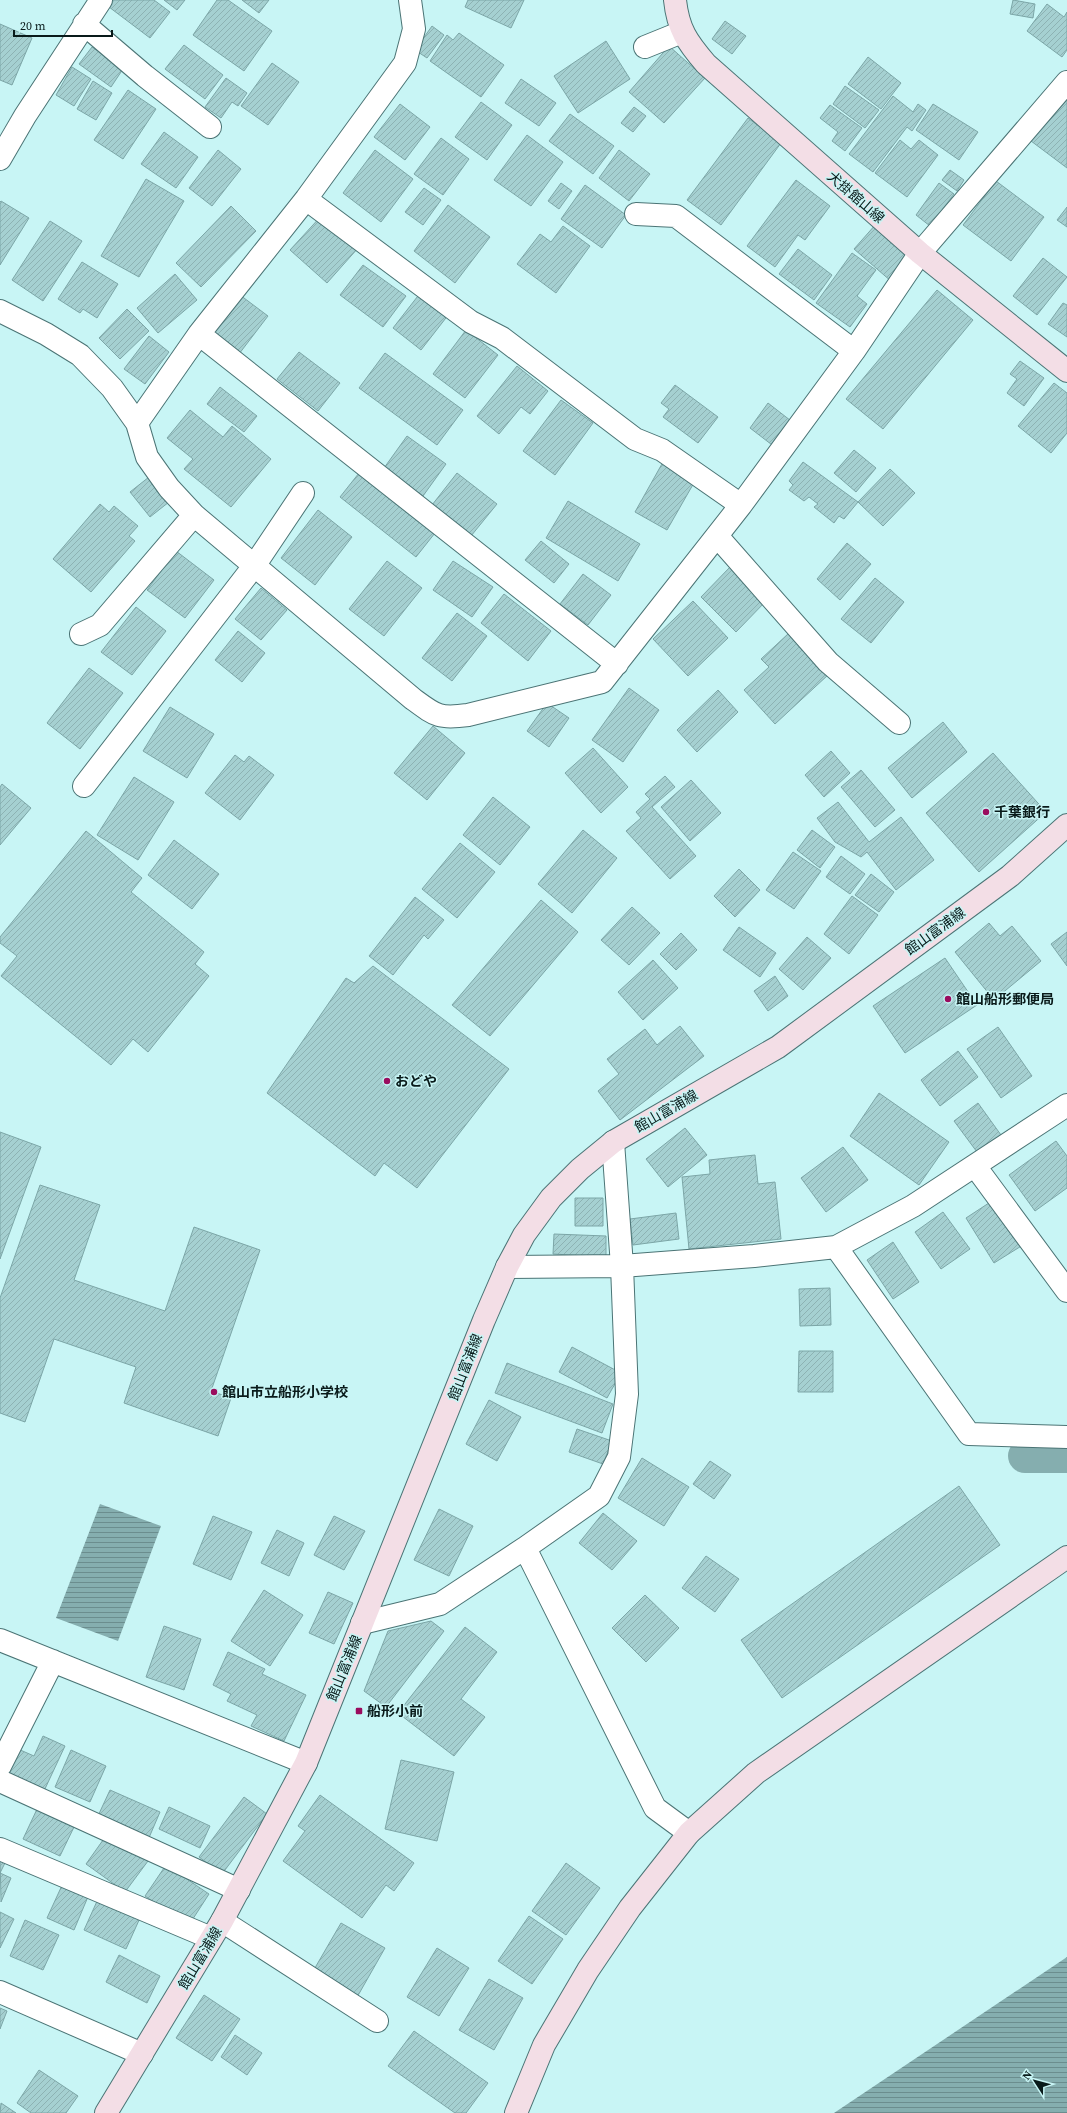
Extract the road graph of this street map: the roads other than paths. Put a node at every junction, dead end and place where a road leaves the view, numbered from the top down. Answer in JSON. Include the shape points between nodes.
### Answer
{"nodes":[{"id":1,"x":101,"y":0,"type":"edge"},
{"id":2,"x":410,"y":0,"type":"edge"},
{"id":3,"x":675,"y":0,"type":"edge"},
{"id":4,"x":84,"y":24,"type":"junction"},
{"id":5,"x":682,"y":32,"type":"junction"},
{"id":6,"x":645,"y":47,"type":"dead end"},
{"id":7,"x":1067,"y":82,"type":"edge"},
{"id":8,"x":210,"y":127,"type":"dead end"},
{"id":9,"x":0,"y":159,"type":"edge"},
{"id":10,"x":306,"y":200,"type":"junction"},
{"id":11,"x":636,"y":214,"type":"dead end"},
{"id":12,"x":920,"y":253,"type":"junction"},
{"id":13,"x":0,"y":310,"type":"edge"},
{"id":14,"x":199,"y":334,"type":"junction"},
{"id":15,"x":854,"y":351,"type":"junction"},
{"id":16,"x":1067,"y":371,"type":"edge"},
{"id":17,"x":137,"y":423,"type":"junction"},
{"id":18,"x":303,"y":493,"type":"dead end"},
{"id":19,"x":741,"y":505,"type":"junction"},
{"id":20,"x":194,"y":515,"type":"junction"},
{"id":21,"x":717,"y":536,"type":"junction"},
{"id":22,"x":254,"y":566,"type":"junction"},
{"id":23,"x":81,"y":634,"type":"dead end"},
{"id":24,"x":616,"y":664,"type":"junction"},
{"id":25,"x":899,"y":723,"type":"dead end"},
{"id":26,"x":84,"y":786,"type":"dead end"},
{"id":27,"x":1067,"y":825,"type":"edge"},
{"id":28,"x":1067,"y":1106,"type":"edge"},
{"id":29,"x":613,"y":1142,"type":"junction"},
{"id":30,"x":975,"y":1166,"type":"junction"},
{"id":31,"x":836,"y":1246,"type":"junction"},
{"id":32,"x":622,"y":1266,"type":"junction"},
{"id":33,"x":507,"y":1267,"type":"junction"},
{"id":34,"x":1067,"y":1291,"type":"edge"},
{"id":35,"x":1067,"y":1437,"type":"edge"},
{"id":36,"x":525,"y":1548,"type":"junction"},
{"id":37,"x":1067,"y":1557,"type":"edge"},
{"id":38,"x":362,"y":1623,"type":"junction"},
{"id":39,"x":0,"y":1640,"type":"edge"},
{"id":40,"x":53,"y":1661,"type":"junction"},
{"id":41,"x":306,"y":1763,"type":"junction"},
{"id":42,"x":0,"y":1766,"type":"edge"},
{"id":43,"x":0,"y":1781,"type":"edge"},
{"id":44,"x":689,"y":1834,"type":"junction"},
{"id":45,"x":0,"y":1849,"type":"edge"},
{"id":46,"x":239,"y":1890,"type":"junction"},
{"id":47,"x":217,"y":1930,"type":"junction"},
{"id":48,"x":0,"y":1992,"type":"edge"},
{"id":49,"x":377,"y":2021,"type":"dead end"},
{"id":50,"x":142,"y":2054,"type":"junction"},
{"id":51,"x":106,"y":2113,"type":"edge"},
{"id":52,"x":516,"y":2113,"type":"edge"}],
"edges":[{"from":1,"to":4,"type":"street"},
{"from":2,"to":10,"type":"street","via":[[414,29],[405,63]]},
{"from":3,"to":5,"type":"main road","name":"犬掛館山線"},
{"from":4,"to":8,"type":"street"},
{"from":4,"to":9,"type":"street"},
{"from":5,"to":6,"type":"street"},
{"from":5,"to":12,"type":"main road","name":"犬掛館山線","via":[[688,44],[706,64]]},
{"from":7,"to":12,"type":"street"},
{"from":10,"to":14,"type":"street"},
{"from":10,"to":19,"type":"street","via":[[471,322],[502,338],[634,440],[662,450]]},
{"from":11,"to":15,"type":"street","via":[[676,216]]},
{"from":12,"to":15,"type":"street"},
{"from":12,"to":16,"type":"main road","name":"犬掛館山線"},
{"from":13,"to":17,"type":"street","via":[[80,355],[112,388]]},
{"from":14,"to":17,"type":"street"},
{"from":14,"to":24,"type":"street"},
{"from":15,"to":19,"type":"street"},
{"from":17,"to":20,"type":"street","via":[[147,457]]},
{"from":18,"to":22,"type":"street"},
{"from":19,"to":21,"type":"street"},
{"from":20,"to":22,"type":"street"},
{"from":20,"to":23,"type":"street","via":[[100,625]]},
{"from":21,"to":24,"type":"street"},
{"from":21,"to":25,"type":"street","via":[[828,662]]},
{"from":22,"to":24,"type":"street","via":[[413,699],[434,714],[448,718],[602,682]]},
{"from":22,"to":26,"type":"street"},
{"from":27,"to":29,"type":"main road","name":"館山富浦線","via":[[1010,876],[778,1047]]},
{"from":28,"to":30,"type":"street"},
{"from":29,"to":32,"type":"street"},
{"from":29,"to":33,"type":"main road","name":"館山富浦線","via":[[580,1169],[551,1198],[524,1234]]},
{"from":30,"to":31,"type":"street","via":[[913,1206]]},
{"from":30,"to":34,"type":"street"},
{"from":31,"to":32,"type":"street","via":[[754,1256]]},
{"from":31,"to":35,"type":"street","via":[[969,1434]]},
{"from":32,"to":33,"type":"street"},
{"from":32,"to":36,"type":"street","via":[[627,1394],[619,1457],[599,1496]]},
{"from":33,"to":38,"type":"main road","name":"館山富浦線"},
{"from":36,"to":38,"type":"street","via":[[440,1604]]},
{"from":36,"to":44,"type":"street","via":[[655,1808]]},
{"from":37,"to":44,"type":"main road","via":[[756,1773]]},
{"from":38,"to":41,"type":"main road","name":"館山富浦線"},
{"from":39,"to":40,"type":"street"},
{"from":40,"to":41,"type":"street"},
{"from":40,"to":42,"type":"street"},
{"from":41,"to":46,"type":"main road","name":"館山富浦線"},
{"from":43,"to":46,"type":"street"},
{"from":44,"to":52,"type":"main road","via":[[630,1908],[588,1970],[544,2045]]},
{"from":45,"to":47,"type":"street"},
{"from":46,"to":47,"type":"main road","name":"館山富浦線"},
{"from":47,"to":49,"type":"street"},
{"from":47,"to":50,"type":"main road","name":"館山富浦線"},
{"from":48,"to":50,"type":"street"},
{"from":50,"to":51,"type":"main road","name":"館山富浦線"}]}
